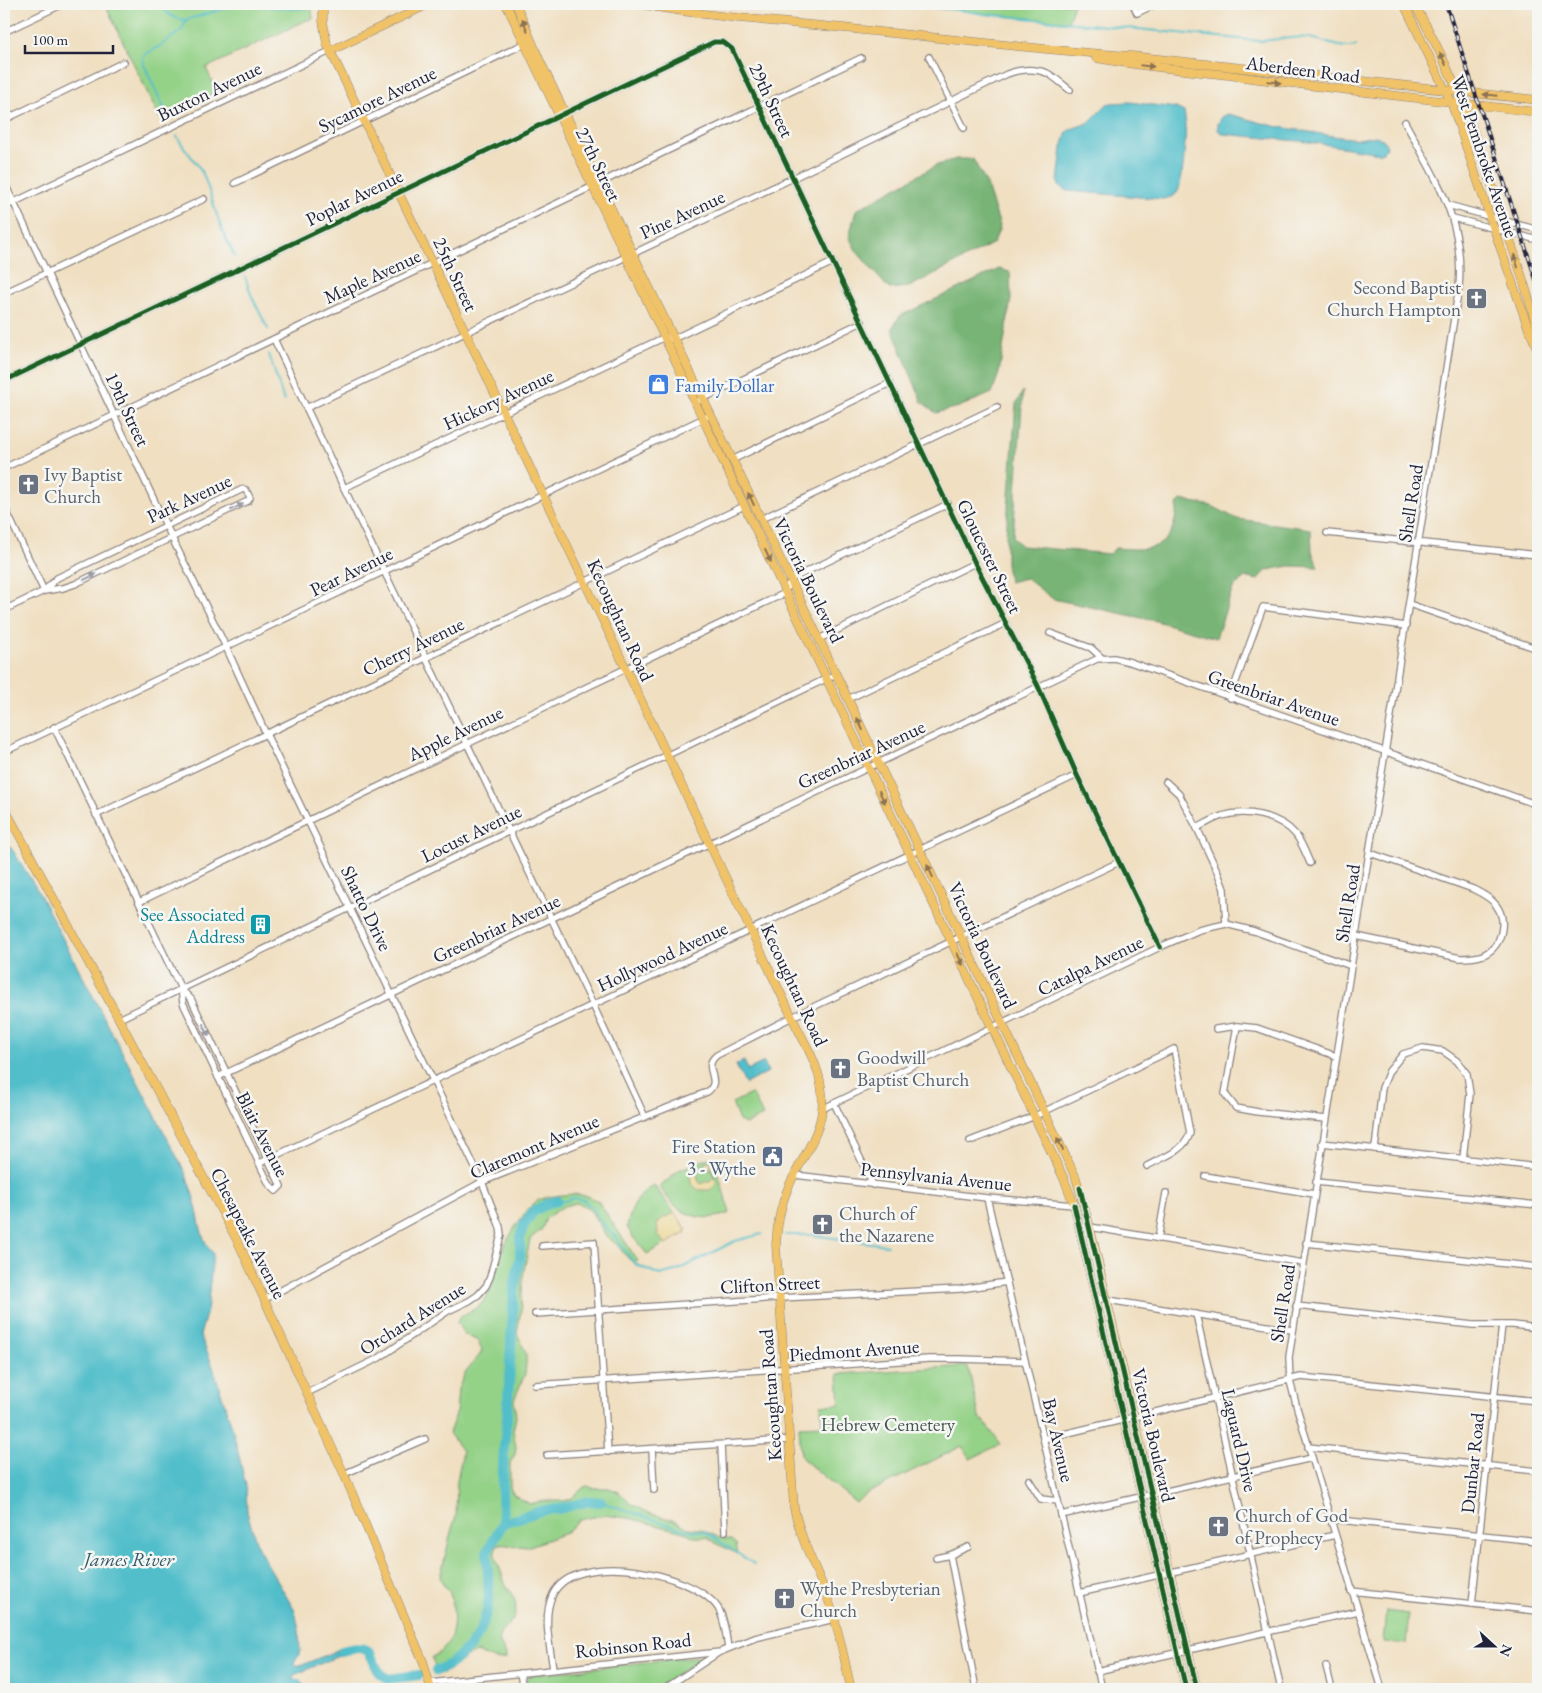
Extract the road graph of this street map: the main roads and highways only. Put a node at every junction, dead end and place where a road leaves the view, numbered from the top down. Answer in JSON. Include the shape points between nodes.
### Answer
{"nodes":[{"id":1,"x":323,"y":4,"type":"edge"},
{"id":2,"x":429,"y":4,"type":"edge"},
{"id":3,"x":506,"y":4,"type":"edge"},
{"id":4,"x":640,"y":4,"type":"edge"},
{"id":5,"x":1404,"y":4,"type":"edge"},
{"id":6,"x":1414,"y":4,"type":"edge"},
{"id":7,"x":517,"y":5,"type":"edge"},
{"id":8,"x":528,"y":42,"type":"junction"},
{"id":9,"x":330,"y":51,"type":"junction"},
{"id":10,"x":1064,"y":52,"type":"junction"},
{"id":11,"x":1446,"y":90,"type":"junction"},
{"id":12,"x":1457,"y":91,"type":"junction"},
{"id":13,"x":1538,"y":100,"type":"edge"},
{"id":14,"x":1451,"y":102,"type":"junction"},
{"id":15,"x":1462,"y":103,"type":"junction"},
{"id":16,"x":1538,"y":112,"type":"edge"},
{"id":17,"x":629,"y":255,"type":"joint"},
{"id":18,"x":1538,"y":334,"type":"edge"},
{"id":19,"x":1538,"y":350,"type":"edge"},
{"id":20,"x":707,"y":417,"type":"junction"},
{"id":21,"x":572,"y":554,"type":"joint"},
{"id":22,"x":4,"y":807,"type":"edge"},
{"id":23,"x":430,"y":1686,"type":"edge"},
{"id":24,"x":851,"y":1689,"type":"edge"},
{"id":25,"x":1186,"y":1689,"type":"edge"},
{"id":26,"x":1197,"y":1689,"type":"edge"}],
"edges":[{"from":1,"to":9,"type":"main road","name":"25th Street","via":[[325,37]]},
{"from":2,"to":9,"type":"main road","name":"Buxton Avenue"},
{"from":3,"to":8,"type":"main road","name":"27th Street"},
{"from":4,"to":10,"type":"main road","name":"Aberdeen Road","via":[[744,19]]},
{"from":5,"to":11,"type":"main road","name":"West Pembroke Avenue"},
{"from":12,"to":6,"type":"main road","name":"West Pembroke Avenue","one_way":true},
{"from":8,"to":7,"type":"main road","name":"27th Street","one_way":true},
{"from":8,"to":17,"type":"main road","name":"27th Street"},
{"from":9,"to":21,"type":"main road","name":"25th Street"},
{"from":10,"to":11,"type":"main road","name":"Aberdeen Road","via":[[1131,56]]},
{"from":10,"to":14,"type":"main road","name":"Aberdeen Road","one_way":true,"via":[[1130,65]]},
{"from":11,"to":12,"type":"main road","name":"Aberdeen Road"},
{"from":11,"to":14,"type":"main road","name":"West Pembroke Avenue"},
{"from":13,"to":12,"type":"main road","name":"Aberdeen Road","one_way":true},
{"from":12,"to":15,"type":"main road","name":"West Pembroke Avenue"},
{"from":14,"to":15,"type":"main road","name":"Aberdeen Road"},
{"from":14,"to":19,"type":"main road","name":"West Pembroke Avenue"},
{"from":15,"to":16,"type":"main road","name":"Aberdeen Road"},
{"from":18,"to":15,"type":"main road","name":"West Pembroke Avenue","one_way":true,"via":[[1508,233]]},
{"from":17,"to":20,"type":"main road","name":"Victoria Boulevard"},
{"from":20,"to":25,"type":"main road","name":"Victoria Boulevard","one_way":true,"via":[[744,506],[1066,1181]]},
{"from":26,"to":20,"type":"main road","name":"Victoria Boulevard","one_way":true,"via":[[1076,1178],[791,579]]},
{"from":21,"to":24,"type":"main road","name":"Kecoughtan Road","via":[[821,1082],[822,1109],[814,1139],[783,1200],[776,1230],[794,1508],[802,1539],[834,1619]]},
{"from":22,"to":23,"type":"main road","name":"Chesapeake Avenue","via":[[239,1244],[344,1474],[408,1625]]}]}
